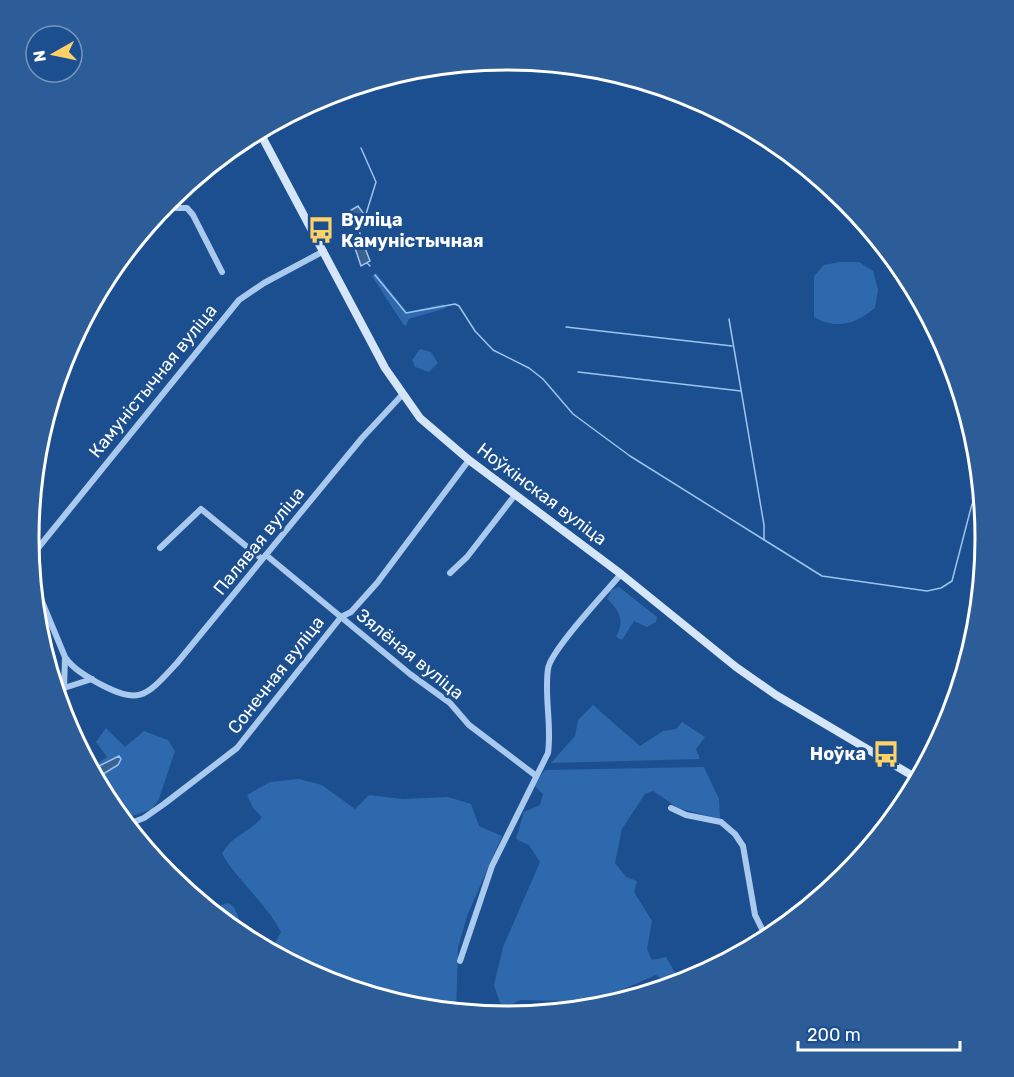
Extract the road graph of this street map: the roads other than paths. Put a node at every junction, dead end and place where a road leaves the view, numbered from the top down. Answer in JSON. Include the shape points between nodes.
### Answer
{"nodes":[{"id":1,"x":263,"y":139,"type":"edge"},
{"id":2,"x":176,"y":208,"type":"edge"},
{"id":3,"x":324,"y":251,"type":"junction"},
{"id":4,"x":222,"y":272,"type":"dead end"},
{"id":5,"x":402,"y":394,"type":"junction"},
{"id":6,"x":469,"y":460,"type":"junction"},
{"id":7,"x":515,"y":495,"type":"junction"},
{"id":8,"x":39,"y":546,"type":"edge"},
{"id":9,"x":160,"y":549,"type":"dead end"},
{"id":10,"x":264,"y":557,"type":"junction"},
{"id":11,"x":450,"y":573,"type":"dead end"},
{"id":12,"x":621,"y":574,"type":"junction"},
{"id":13,"x":44,"y":607,"type":"edge"},
{"id":14,"x":341,"y":617,"type":"junction"},
{"id":15,"x":65,"y":657,"type":"junction"},
{"id":16,"x":92,"y":679,"type":"junction"},
{"id":17,"x":64,"y":687,"type":"joint"},
{"id":18,"x":535,"y":775,"type":"junction"},
{"id":19,"x":911,"y":775,"type":"edge"},
{"id":20,"x":671,"y":808,"type":"dead end"},
{"id":21,"x":135,"y":822,"type":"edge"},
{"id":22,"x":763,"y":930,"type":"edge"},
{"id":23,"x":460,"y":961,"type":"dead end"}],
"edges":[{"from":1,"to":3,"type":"main road","name":"Ноўкінская вуліца"},
{"from":2,"to":4,"type":"street","via":[[187,208],[193,215]]},
{"from":3,"to":5,"type":"main road","name":"Ноўкінская вуліца"},
{"from":3,"to":8,"type":"street","name":"Камуністычная вуліца","via":[[238,300]]},
{"from":5,"to":6,"type":"main road","name":"Ноўкінская вуліца","via":[[420,418]]},
{"from":5,"to":10,"type":"street","name":"Палявая вуліца"},
{"from":6,"to":7,"type":"main road","name":"Ноўкінская вуліца"},
{"from":6,"to":14,"type":"street","name":"Сонечная вуліца","via":[[376,583],[351,612]]},
{"from":7,"to":11,"type":"street"},
{"from":7,"to":12,"type":"main road","name":"Ноўкінская вуліца"},
{"from":9,"to":10,"type":"street","name":"Зялёная вуліца","via":[[201,509]]},
{"from":10,"to":14,"type":"street","name":"Зялёная вуліца"},
{"from":10,"to":16,"type":"street","name":"Палявая вуліца","via":[[162,679],[142,695],[120,695]]},
{"from":12,"to":18,"type":"street","via":[[550,659],[548,753]]},
{"from":12,"to":19,"type":"main road","name":"Ноўкінская вуліца","via":[[776,695]]},
{"from":13,"to":15,"type":"street"},
{"from":14,"to":18,"type":"street","name":"Зялёная вуліца"},
{"from":14,"to":21,"type":"street","name":"Сонечная вуліца","via":[[237,748]]},
{"from":15,"to":16,"type":"street","via":[[71,666]]},
{"from":15,"to":17,"type":"street"},
{"from":16,"to":17,"type":"street"},
{"from":18,"to":23,"type":"street","via":[[492,866]]},
{"from":20,"to":22,"type":"street","via":[[721,822],[735,834],[742,846],[755,915]]}]}
